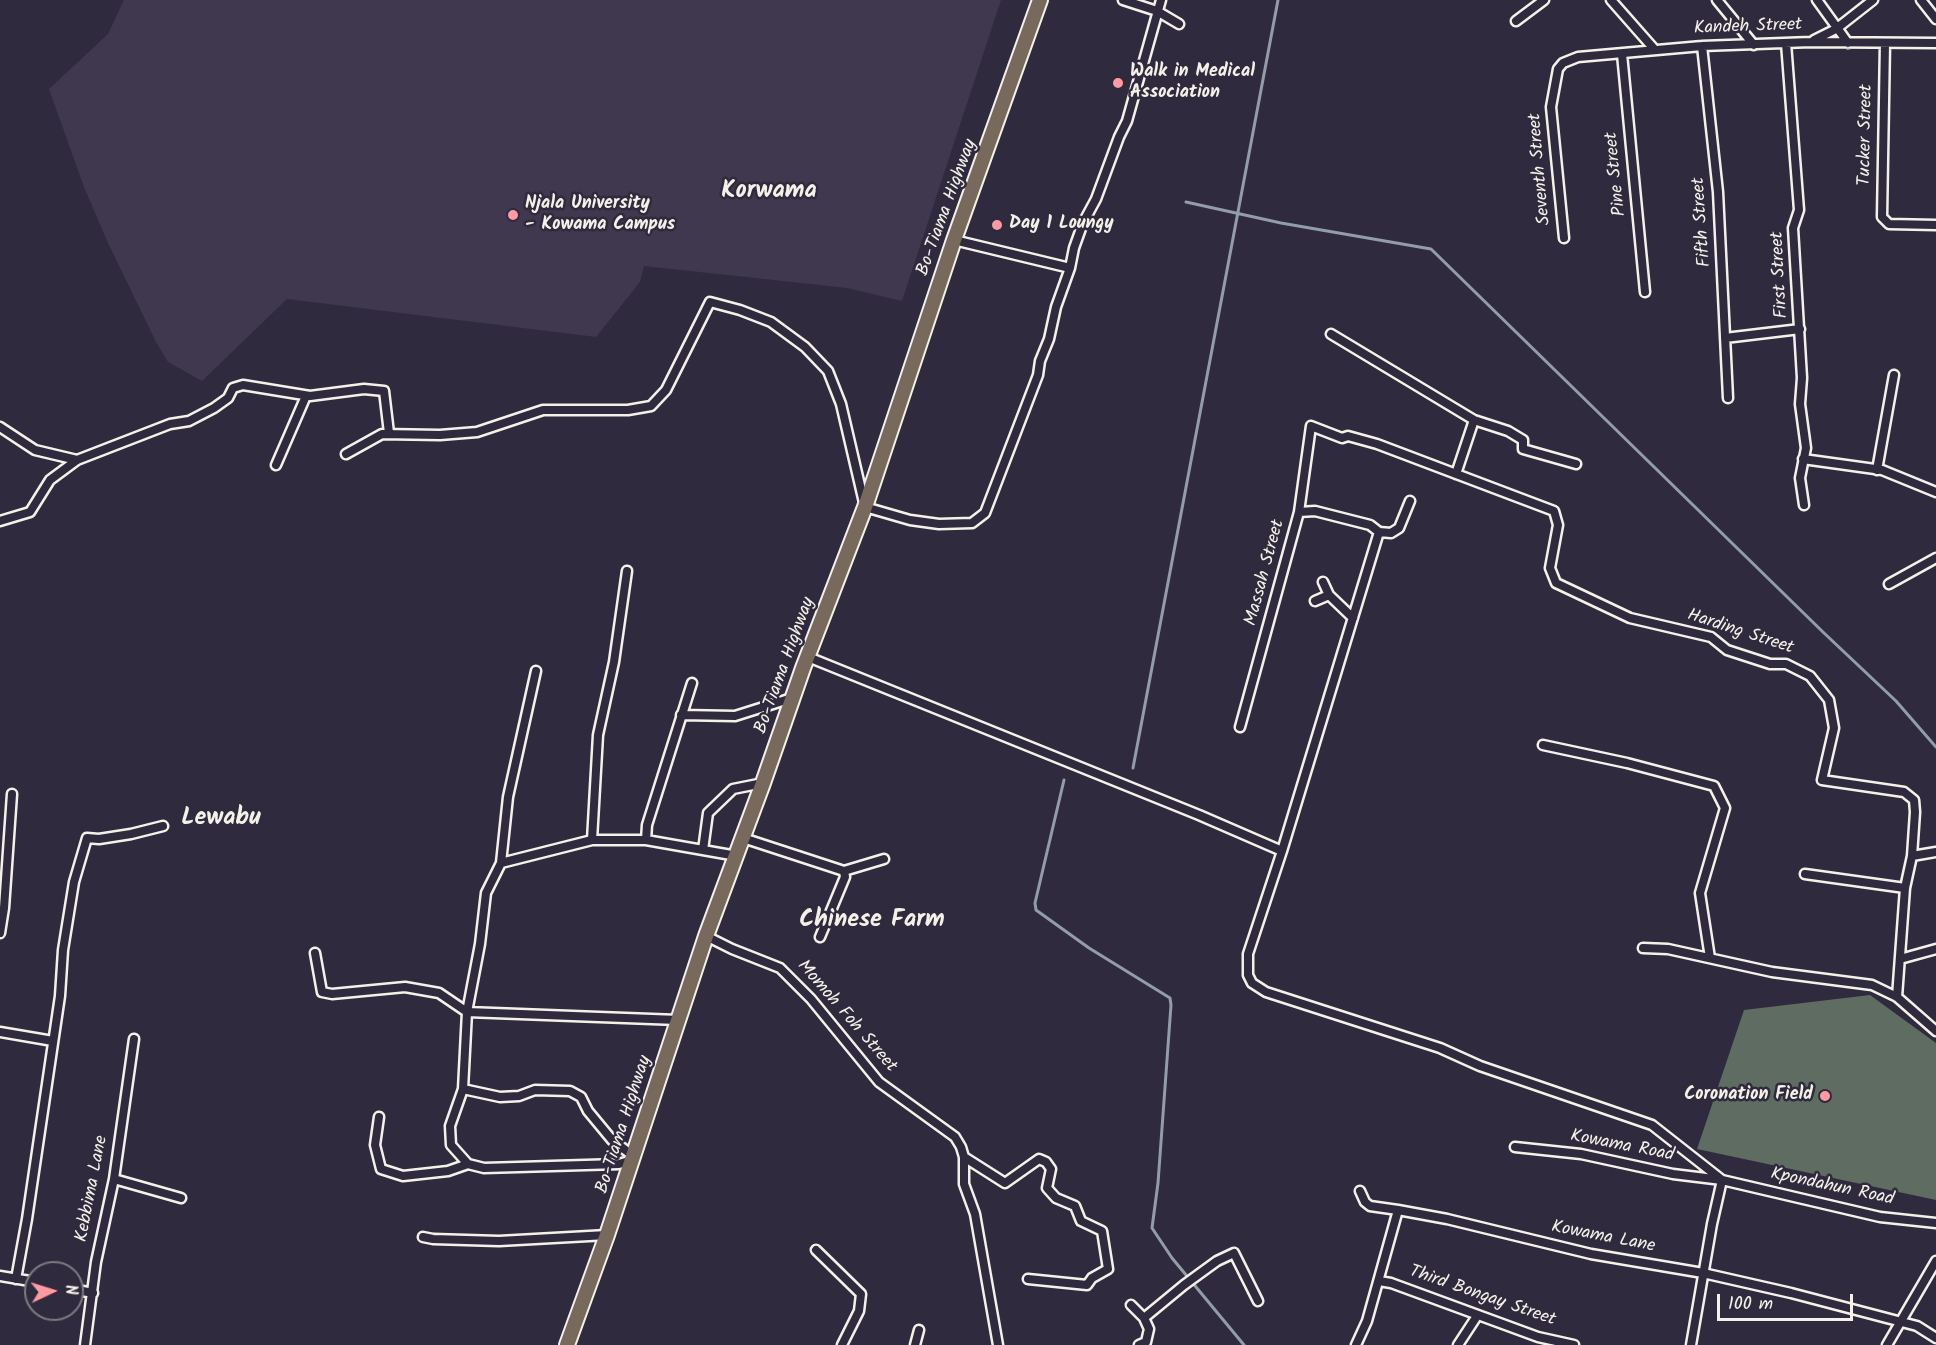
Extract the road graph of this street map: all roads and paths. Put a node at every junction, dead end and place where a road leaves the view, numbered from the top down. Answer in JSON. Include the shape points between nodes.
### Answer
{"nodes":[{"id":1,"x":1040,"y":0,"type":"edge"},
{"id":2,"x":1123,"y":0,"type":"edge"},
{"id":3,"x":1161,"y":0,"type":"edge"},
{"id":4,"x":1544,"y":0,"type":"edge"},
{"id":5,"x":1611,"y":0,"type":"edge"},
{"id":6,"x":1717,"y":0,"type":"edge"},
{"id":7,"x":1816,"y":0,"type":"edge"},
{"id":8,"x":1873,"y":0,"type":"edge"},
{"id":9,"x":1920,"y":0,"type":"edge"},
{"id":10,"x":1156,"y":11,"type":"junction"},
{"id":11,"x":1936,"y":20,"type":"edge"},
{"id":12,"x":1516,"y":21,"type":"dead end"},
{"id":13,"x":1179,"y":24,"type":"dead end"},
{"id":14,"x":1836,"y":29,"type":"junction"},
{"id":15,"x":1811,"y":42,"type":"junction"},
{"id":16,"x":1786,"y":43,"type":"junction"},
{"id":17,"x":1848,"y":43,"type":"junction"},
{"id":18,"x":1886,"y":43,"type":"junction"},
{"id":19,"x":1936,"y":43,"type":"edge"},
{"id":20,"x":1754,"y":45,"type":"junction"},
{"id":21,"x":1702,"y":46,"type":"junction"},
{"id":22,"x":1655,"y":50,"type":"junction"},
{"id":23,"x":1622,"y":54,"type":"junction"},
{"id":24,"x":1563,"y":63,"type":"joint"},
{"id":25,"x":1936,"y":225,"type":"edge"},
{"id":26,"x":1564,"y":238,"type":"dead end"},
{"id":27,"x":954,"y":240,"type":"junction"},
{"id":28,"x":1070,"y":268,"type":"junction"},
{"id":29,"x":1645,"y":292,"type":"dead end"},
{"id":30,"x":1800,"y":329,"type":"junction"},
{"id":31,"x":1331,"y":334,"type":"dead end"},
{"id":32,"x":1725,"y":338,"type":"junction"},
{"id":33,"x":1894,"y":375,"type":"dead end"},
{"id":34,"x":306,"y":396,"type":"junction"},
{"id":35,"x":1728,"y":398,"type":"dead end"},
{"id":36,"x":1474,"y":420,"type":"junction"},
{"id":37,"x":1311,"y":426,"type":"joint"},
{"id":38,"x":0,"y":427,"type":"edge"},
{"id":39,"x":389,"y":434,"type":"junction"},
{"id":40,"x":346,"y":454,"type":"dead end"},
{"id":41,"x":1803,"y":459,"type":"junction"},
{"id":42,"x":76,"y":460,"type":"junction"},
{"id":43,"x":1576,"y":464,"type":"dead end"},
{"id":44,"x":276,"y":465,"type":"dead end"},
{"id":45,"x":1877,"y":470,"type":"junction"},
{"id":46,"x":1456,"y":474,"type":"junction"},
{"id":47,"x":1936,"y":492,"type":"edge"},
{"id":48,"x":1410,"y":501,"type":"dead end"},
{"id":49,"x":1804,"y":505,"type":"dead end"},
{"id":50,"x":865,"y":507,"type":"junction"},
{"id":51,"x":1299,"y":512,"type":"junction"},
{"id":52,"x":0,"y":521,"type":"edge"},
{"id":53,"x":1379,"y":532,"type":"junction"},
{"id":54,"x":1936,"y":558,"type":"edge"},
{"id":55,"x":627,"y":571,"type":"dead end"},
{"id":56,"x":1323,"y":582,"type":"dead end"},
{"id":57,"x":1889,"y":584,"type":"dead end"},
{"id":58,"x":1329,"y":595,"type":"junction"},
{"id":59,"x":1315,"y":601,"type":"dead end"},
{"id":60,"x":1353,"y":618,"type":"junction"},
{"id":61,"x":808,"y":657,"type":"junction"},
{"id":62,"x":536,"y":671,"type":"dead end"},
{"id":63,"x":692,"y":683,"type":"dead end"},
{"id":64,"x":792,"y":698,"type":"junction"},
{"id":65,"x":681,"y":715,"type":"junction"},
{"id":66,"x":1240,"y":727,"type":"dead end"},
{"id":67,"x":1543,"y":745,"type":"dead end"},
{"id":68,"x":764,"y":783,"type":"junction"},
{"id":69,"x":12,"y":794,"type":"dead end"},
{"id":70,"x":163,"y":826,"type":"dead end"},
{"id":71,"x":743,"y":838,"type":"junction"},
{"id":72,"x":592,"y":840,"type":"junction"},
{"id":73,"x":646,"y":840,"type":"junction"},
{"id":74,"x":703,"y":850,"type":"junction"},
{"id":75,"x":1282,"y":851,"type":"junction"},
{"id":76,"x":1936,"y":852,"type":"edge"},
{"id":77,"x":737,"y":856,"type":"junction"},
{"id":78,"x":1912,"y":856,"type":"junction"},
{"id":79,"x":884,"y":859,"type":"dead end"},
{"id":80,"x":501,"y":863,"type":"junction"},
{"id":81,"x":844,"y":871,"type":"junction"},
{"id":82,"x":1805,"y":874,"type":"dead end"},
{"id":83,"x":1905,"y":888,"type":"junction"},
{"id":84,"x":0,"y":933,"type":"edge"},
{"id":85,"x":706,"y":936,"type":"junction"},
{"id":86,"x":820,"y":937,"type":"dead end"},
{"id":87,"x":1643,"y":948,"type":"dead end"},
{"id":88,"x":1936,"y":949,"type":"edge"},
{"id":89,"x":315,"y":953,"type":"dead end"},
{"id":90,"x":1710,"y":958,"type":"junction"},
{"id":91,"x":1900,"y":958,"type":"junction"},
{"id":92,"x":1897,"y":998,"type":"junction"},
{"id":93,"x":466,"y":1012,"type":"junction"},
{"id":94,"x":678,"y":1020,"type":"junction"},
{"id":95,"x":1936,"y":1031,"type":"edge"},
{"id":96,"x":0,"y":1032,"type":"edge"},
{"id":97,"x":134,"y":1039,"type":"dead end"},
{"id":98,"x":53,"y":1041,"type":"junction"},
{"id":99,"x":463,"y":1089,"type":"junction"},
{"id":100,"x":379,"y":1117,"type":"dead end"},
{"id":101,"x":1515,"y":1147,"type":"dead end"},
{"id":102,"x":633,"y":1157,"type":"junction"},
{"id":103,"x":964,"y":1157,"type":"junction"},
{"id":104,"x":468,"y":1164,"type":"junction"},
{"id":105,"x":114,"y":1179,"type":"junction"},
{"id":106,"x":1722,"y":1180,"type":"junction"},
{"id":107,"x":1360,"y":1191,"type":"dead end"},
{"id":108,"x":181,"y":1198,"type":"dead end"},
{"id":109,"x":1398,"y":1210,"type":"junction"},
{"id":110,"x":1936,"y":1223,"type":"edge"},
{"id":111,"x":607,"y":1235,"type":"junction"},
{"id":112,"x":423,"y":1237,"type":"dead end"},
{"id":113,"x":816,"y":1250,"type":"dead end"},
{"id":114,"x":1936,"y":1261,"type":"edge"},
{"id":115,"x":1703,"y":1273,"type":"junction"},
{"id":116,"x":0,"y":1276,"type":"edge"},
{"id":117,"x":16,"y":1279,"type":"junction"},
{"id":118,"x":1028,"y":1279,"type":"dead end"},
{"id":119,"x":24,"y":1280,"type":"edge"},
{"id":120,"x":1379,"y":1281,"type":"junction"},
{"id":121,"x":84,"y":1291,"type":"edge"},
{"id":122,"x":93,"y":1293,"type":"junction"},
{"id":123,"x":1258,"y":1300,"type":"dead end"},
{"id":124,"x":1131,"y":1305,"type":"dead end"},
{"id":125,"x":1477,"y":1316,"type":"junction"},
{"id":126,"x":1144,"y":1318,"type":"junction"},
{"id":127,"x":1901,"y":1321,"type":"junction"},
{"id":128,"x":919,"y":1330,"type":"dead end"},
{"id":129,"x":1538,"y":1337,"type":"junction"},
{"id":130,"x":1936,"y":1338,"type":"edge"},
{"id":131,"x":85,"y":1345,"type":"edge"},
{"id":132,"x":567,"y":1345,"type":"edge"},
{"id":133,"x":842,"y":1345,"type":"edge"},
{"id":134,"x":915,"y":1345,"type":"edge"},
{"id":135,"x":998,"y":1345,"type":"edge"},
{"id":136,"x":1139,"y":1345,"type":"edge"},
{"id":137,"x":1356,"y":1345,"type":"edge"},
{"id":138,"x":1458,"y":1345,"type":"edge"},
{"id":139,"x":1532,"y":1345,"type":"edge"},
{"id":140,"x":1574,"y":1345,"type":"edge"},
{"id":141,"x":1691,"y":1345,"type":"edge"},
{"id":142,"x":1887,"y":1345,"type":"edge"}],
"edges":[{"from":1,"to":27,"type":"highway","name":"Bo-Tiama Highway"},
{"from":2,"to":10,"type":"street"},
{"from":3,"to":10,"type":"street"},
{"from":4,"to":12,"type":"street"},
{"from":5,"to":22,"type":"street"},
{"from":6,"to":20,"type":"street"},
{"from":7,"to":14,"type":"street"},
{"from":8,"to":14,"type":"street"},
{"from":9,"to":11,"type":"street"},
{"from":10,"to":13,"type":"street"},
{"from":10,"to":28,"type":"street","via":[[1127,121],[1083,223]]},
{"from":14,"to":15,"type":"street"},
{"from":14,"to":17,"type":"street"},
{"from":15,"to":16,"type":"street","name":"Kandeh Street"},
{"from":15,"to":17,"type":"street","name":"Kandeh Street"},
{"from":16,"to":20,"type":"street","name":"Kandeh Street"},
{"from":16,"to":30,"type":"street","name":"First Street","via":[[1799,210],[1793,228]]},
{"from":17,"to":18,"type":"street","name":"Kandeh Street"},
{"from":18,"to":19,"type":"street","name":"Kandeh Street"},
{"from":18,"to":25,"type":"street","name":"Tucker Street","via":[[1882,217],[1889,224]]},
{"from":20,"to":21,"type":"street","name":"Kandeh Street"},
{"from":21,"to":22,"type":"street","name":"Kandeh Street"},
{"from":21,"to":32,"type":"street","name":"Fifth Street","via":[[1718,192]]},
{"from":22,"to":23,"type":"street","name":"Kandeh Street"},
{"from":23,"to":24,"type":"street","name":"Kandeh Street","via":[[1578,57]]},
{"from":23,"to":29,"type":"street","name":"Pine Street"},
{"from":24,"to":26,"type":"street","name":"Seventh Street","via":[[1558,69],[1551,107]]},
{"from":27,"to":28,"type":"street"},
{"from":27,"to":50,"type":"highway","name":"Bo-Tiama Highway"},
{"from":28,"to":50,"type":"street","via":[[1038,375],[985,513],[972,523],[939,524]]},
{"from":30,"to":32,"type":"street"},
{"from":30,"to":41,"type":"street","name":"First Street","via":[[1800,404],[1806,448]]},
{"from":31,"to":36,"type":"street"},
{"from":32,"to":35,"type":"street","name":"Fifth Street"},
{"from":33,"to":45,"type":"street"},
{"from":34,"to":39,"type":"street","via":[[364,388],[384,391]]},
{"from":34,"to":42,"type":"street","via":[[243,385],[233,388],[228,398],[189,421],[170,424]]},
{"from":34,"to":44,"type":"street"},
{"from":36,"to":43,"type":"street","via":[[1524,440],[1523,449]]},
{"from":36,"to":46,"type":"street"},
{"from":37,"to":46,"type":"street","name":"Harding Street","via":[[1342,438],[1377,444]]},
{"from":37,"to":51,"type":"street","name":"Massah Street"},
{"from":38,"to":42,"type":"street","via":[[35,450]]},
{"from":39,"to":40,"type":"street"},
{"from":39,"to":50,"type":"street","via":[[477,432],[543,410],[628,410],[651,405],[666,390],[710,302],[771,322],[805,347],[828,371],[842,404]]},
{"from":41,"to":45,"type":"street"},
{"from":41,"to":49,"type":"street","name":"First Street","via":[[1800,478]]},
{"from":42,"to":52,"type":"street","via":[[50,480],[30,512]]},
{"from":45,"to":47,"type":"street"},
{"from":46,"to":78,"type":"street","name":"Harding Street","via":[[1554,511],[1558,525],[1550,568],[1556,583],[1630,618],[1711,637],[1727,650],[1770,664],[1786,664],[1810,676],[1829,700],[1834,728],[1822,780],[1904,792],[1914,800]]},
{"from":48,"to":53,"type":"street","via":[[1399,528],[1390,533]]},
{"from":50,"to":61,"type":"highway","name":"Bo-Tiama Highway"},
{"from":51,"to":53,"type":"street","via":[[1370,525]]},
{"from":51,"to":66,"type":"street","name":"Massah Street"},
{"from":53,"to":60,"type":"street"},
{"from":54,"to":57,"type":"street"},
{"from":55,"to":72,"type":"street","via":[[615,662],[598,735]]},
{"from":56,"to":58,"type":"street"},
{"from":58,"to":59,"type":"street"},
{"from":58,"to":60,"type":"street"},
{"from":60,"to":75,"type":"street"},
{"from":61,"to":64,"type":"highway","name":"Bo-Tiama Highway"},
{"from":61,"to":75,"type":"street"},
{"from":62,"to":80,"type":"street","via":[[508,797]]},
{"from":63,"to":65,"type":"street"},
{"from":64,"to":65,"type":"street","via":[[735,716]]},
{"from":64,"to":68,"type":"highway","name":"Bo-Tiama Highway"},
{"from":65,"to":73,"type":"street","via":[[647,825]]},
{"from":67,"to":90,"type":"street","via":[[1714,786],[1725,808],[1700,893]]},
{"from":68,"to":71,"type":"highway","name":"Bo-Tiama Highway"},
{"from":68,"to":74,"type":"street","via":[[733,789],[708,813]]},
{"from":69,"to":84,"type":"street"},
{"from":70,"to":98,"type":"street","via":[[87,838],[74,882]]},
{"from":71,"to":77,"type":"highway","name":"Bo-Tiama Highway"},
{"from":71,"to":81,"type":"street"},
{"from":72,"to":73,"type":"street"},
{"from":72,"to":80,"type":"street"},
{"from":73,"to":74,"type":"street"},
{"from":74,"to":77,"type":"street"},
{"from":75,"to":106,"type":"street","via":[[1248,954],[1252,983],[1266,992],[1440,1048],[1480,1066],[1652,1125]]},
{"from":76,"to":78,"type":"street"},
{"from":77,"to":85,"type":"highway","name":"Bo-Tiama Highway"},
{"from":78,"to":83,"type":"street","name":"Harding Street"},
{"from":79,"to":81,"type":"street"},
{"from":80,"to":93,"type":"street","via":[[486,893]]},
{"from":81,"to":86,"type":"street"},
{"from":82,"to":83,"type":"street"},
{"from":83,"to":91,"type":"street","name":"Harding Street"},
{"from":85,"to":94,"type":"highway","name":"Bo-Tiama Highway"},
{"from":85,"to":103,"type":"street","name":"Momoh Foh Street","via":[[780,968],[811,999],[879,1082],[955,1137]]},
{"from":87,"to":90,"type":"street"},
{"from":88,"to":91,"type":"street"},
{"from":89,"to":93,"type":"street","via":[[322,992],[405,987],[439,993]]},
{"from":90,"to":92,"type":"street","via":[[1772,972],[1872,985]]},
{"from":91,"to":92,"type":"street","name":"Harding Street"},
{"from":92,"to":95,"type":"street"},
{"from":93,"to":94,"type":"street"},
{"from":93,"to":99,"type":"street"},
{"from":94,"to":102,"type":"highway","name":"Bo-Tiama Highway"},
{"from":96,"to":98,"type":"street"},
{"from":97,"to":105,"type":"street","name":"Kebbima Lane"},
{"from":98,"to":117,"type":"street"},
{"from":99,"to":102,"type":"street","via":[[500,1097],[535,1090],[570,1091],[581,1097],[612,1140]]},
{"from":99,"to":104,"type":"street","via":[[450,1126],[451,1145]]},
{"from":100,"to":104,"type":"street","via":[[375,1144],[381,1169],[403,1176],[448,1171]]},
{"from":101,"to":106,"type":"street","name":"Kowama Road","via":[[1581,1154]]},
{"from":102,"to":104,"type":"street","via":[[619,1164],[484,1168]]},
{"from":102,"to":111,"type":"highway","name":"Bo-Tiama Highway"},
{"from":103,"to":118,"type":"street","via":[[1005,1183],[1040,1159],[1046,1162],[1051,1169],[1047,1188],[1056,1198],[1075,1206],[1081,1221],[1102,1231],[1108,1269],[1092,1278],[1087,1286]]},
{"from":103,"to":135,"type":"street","via":[[964,1184],[975,1214]]},
{"from":105,"to":108,"type":"street"},
{"from":105,"to":122,"type":"street","name":"Kebbima Lane"},
{"from":106,"to":110,"type":"street","name":"Kpondahun Road","via":[[1880,1217]]},
{"from":106,"to":115,"type":"street"},
{"from":107,"to":109,"type":"street","name":"Kowama Lane","via":[[1370,1206]]},
{"from":109,"to":115,"type":"street","name":"Kowama Lane","via":[[1447,1218],[1591,1254]]},
{"from":109,"to":120,"type":"street"},
{"from":111,"to":112,"type":"street","via":[[499,1241]]},
{"from":111,"to":132,"type":"highway","name":"Bo-Tiama Highway"},
{"from":113,"to":133,"type":"street","via":[[861,1294],[859,1311]]},
{"from":114,"to":127,"type":"street"},
{"from":115,"to":127,"type":"street","name":"Kowama Lane"},
{"from":115,"to":141,"type":"street"},
{"from":116,"to":117,"type":"street"},
{"from":117,"to":119,"type":"street"},
{"from":120,"to":125,"type":"street","name":"Third Bongay Street"},
{"from":120,"to":137,"type":"street"},
{"from":121,"to":122,"type":"street"},
{"from":122,"to":131,"type":"street","name":"Kebbima Lane"},
{"from":123,"to":126,"type":"street","via":[[1234,1253],[1184,1285]]},
{"from":124,"to":126,"type":"street"},
{"from":125,"to":129,"type":"street","name":"Third Bongay Street"},
{"from":125,"to":138,"type":"street"},
{"from":126,"to":136,"type":"street","via":[[1149,1329],[1146,1342]]},
{"from":127,"to":130,"type":"street","name":"Kowama Lane"},
{"from":127,"to":142,"type":"street"},
{"from":128,"to":134,"type":"street"},
{"from":129,"to":139,"type":"street"},
{"from":129,"to":140,"type":"street","name":"Third Bongay Street"}]}
